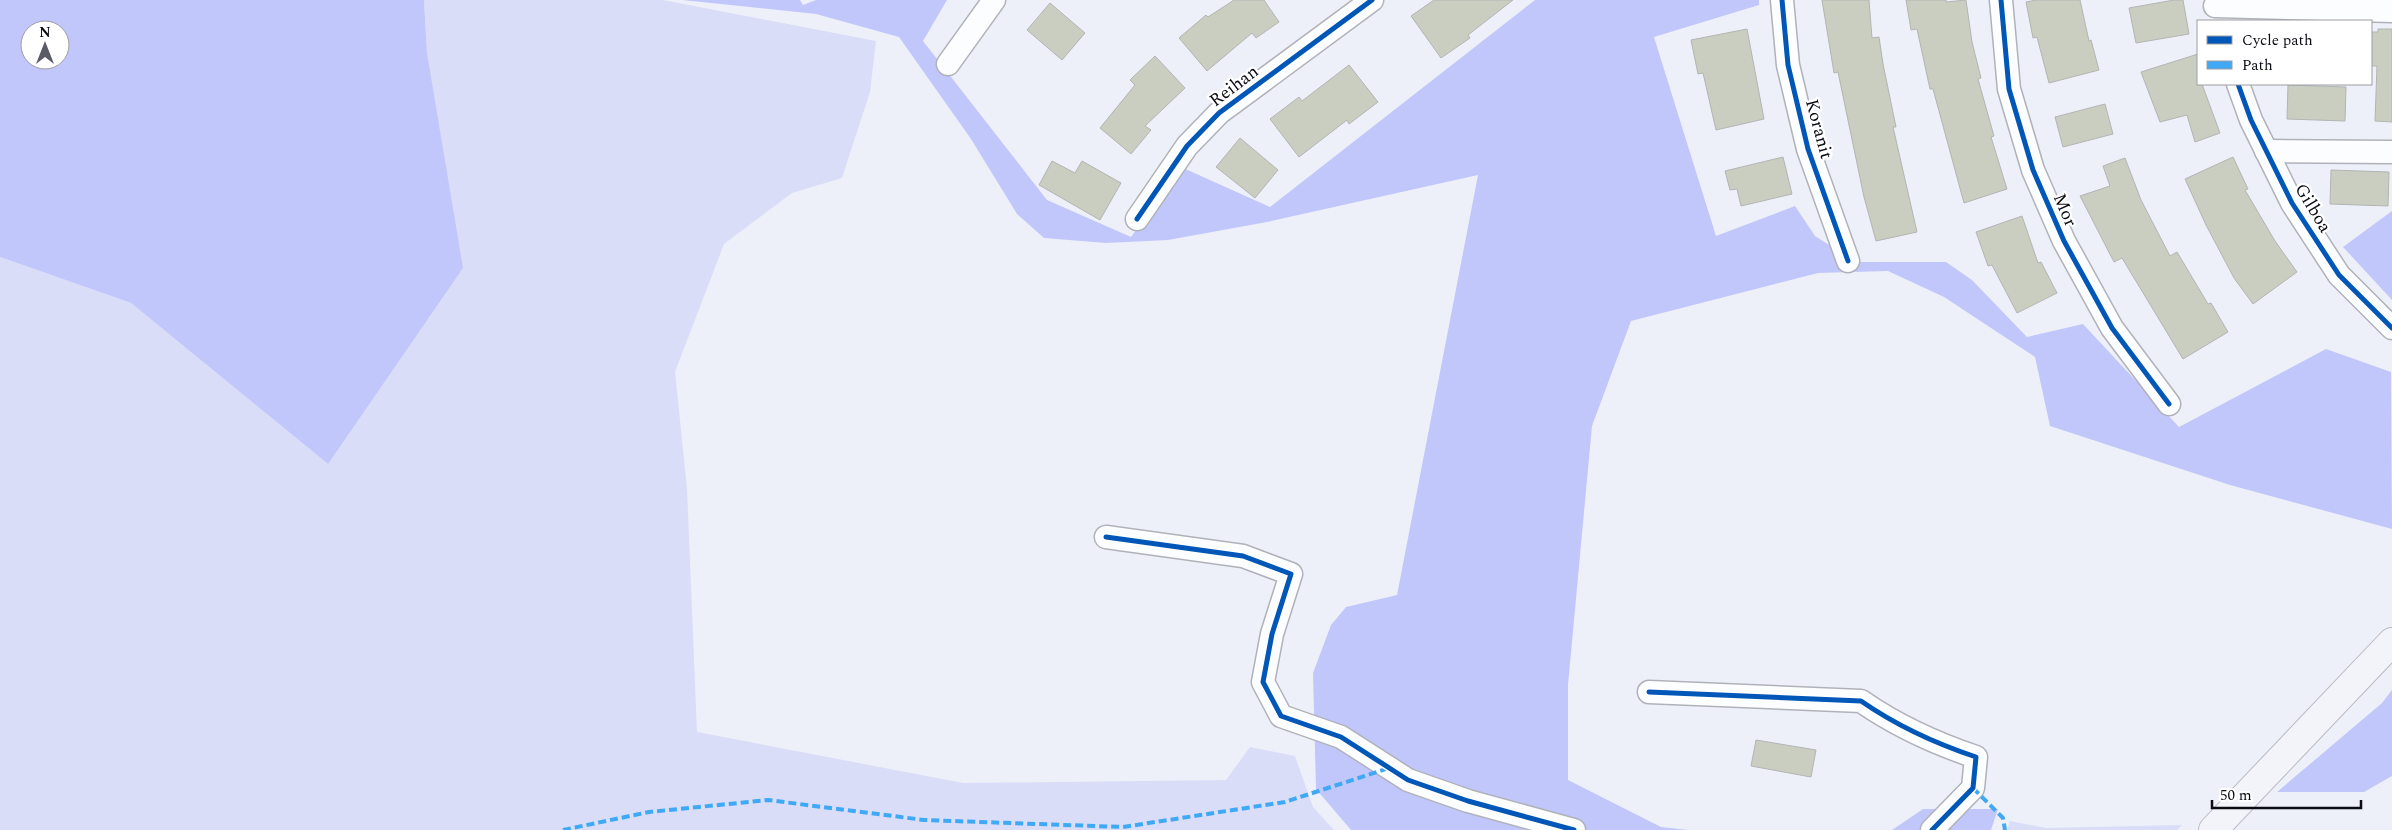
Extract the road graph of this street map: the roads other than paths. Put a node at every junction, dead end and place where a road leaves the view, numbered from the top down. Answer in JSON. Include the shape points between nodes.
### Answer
{"nodes":[{"id":1,"x":994,"y":0,"type":"edge"},
{"id":2,"x":1372,"y":0,"type":"edge"},
{"id":3,"x":1782,"y":0,"type":"edge"},
{"id":4,"x":2001,"y":0,"type":"edge"},
{"id":5,"x":2216,"y":9,"type":"edge"},
{"id":6,"x":2392,"y":11,"type":"edge"},
{"id":7,"x":948,"y":64,"type":"dead end"},
{"id":8,"x":2238,"y":85,"type":"edge"},
{"id":9,"x":2266,"y":151,"type":"junction"},
{"id":10,"x":2392,"y":152,"type":"edge"},
{"id":11,"x":1137,"y":219,"type":"dead end"},
{"id":12,"x":1848,"y":261,"type":"dead end"},
{"id":13,"x":2392,"y":328,"type":"edge"},
{"id":14,"x":2169,"y":404,"type":"dead end"},
{"id":15,"x":1106,"y":537,"type":"dead end"},
{"id":16,"x":2392,"y":642,"type":"edge"},
{"id":17,"x":1649,"y":692,"type":"dead end"},
{"id":18,"x":1574,"y":830,"type":"edge"},
{"id":19,"x":1932,"y":830,"type":"edge"},
{"id":20,"x":2213,"y":830,"type":"edge"}],
"edges":[{"from":1,"to":7,"type":"street"},
{"from":2,"to":11,"type":"street","name":"Reihan","via":[[1218,113],[1187,146]]},
{"from":3,"to":12,"type":"street","name":"Koranit","via":[[1788,65],[1808,149]]},
{"from":4,"to":14,"type":"street","name":"Mor","via":[[2009,89],[2033,170],[2064,242],[2112,328]]},
{"from":5,"to":6,"type":"street"},
{"from":8,"to":9,"type":"street","name":"Gilboa"},
{"from":9,"to":10,"type":"street"},
{"from":9,"to":13,"type":"street","name":"Gilboa","via":[[2292,203],[2339,275]]},
{"from":15,"to":18,"type":"street","via":[[1243,556],[1291,574],[1272,634],[1264,682],[1281,716],[1341,736],[1408,780],[1468,801]]},
{"from":16,"to":20,"type":"main road"},
{"from":17,"to":19,"type":"street","via":[[1861,701],[1889,720],[1940,746],[1976,757],[1973,788]]}]}
